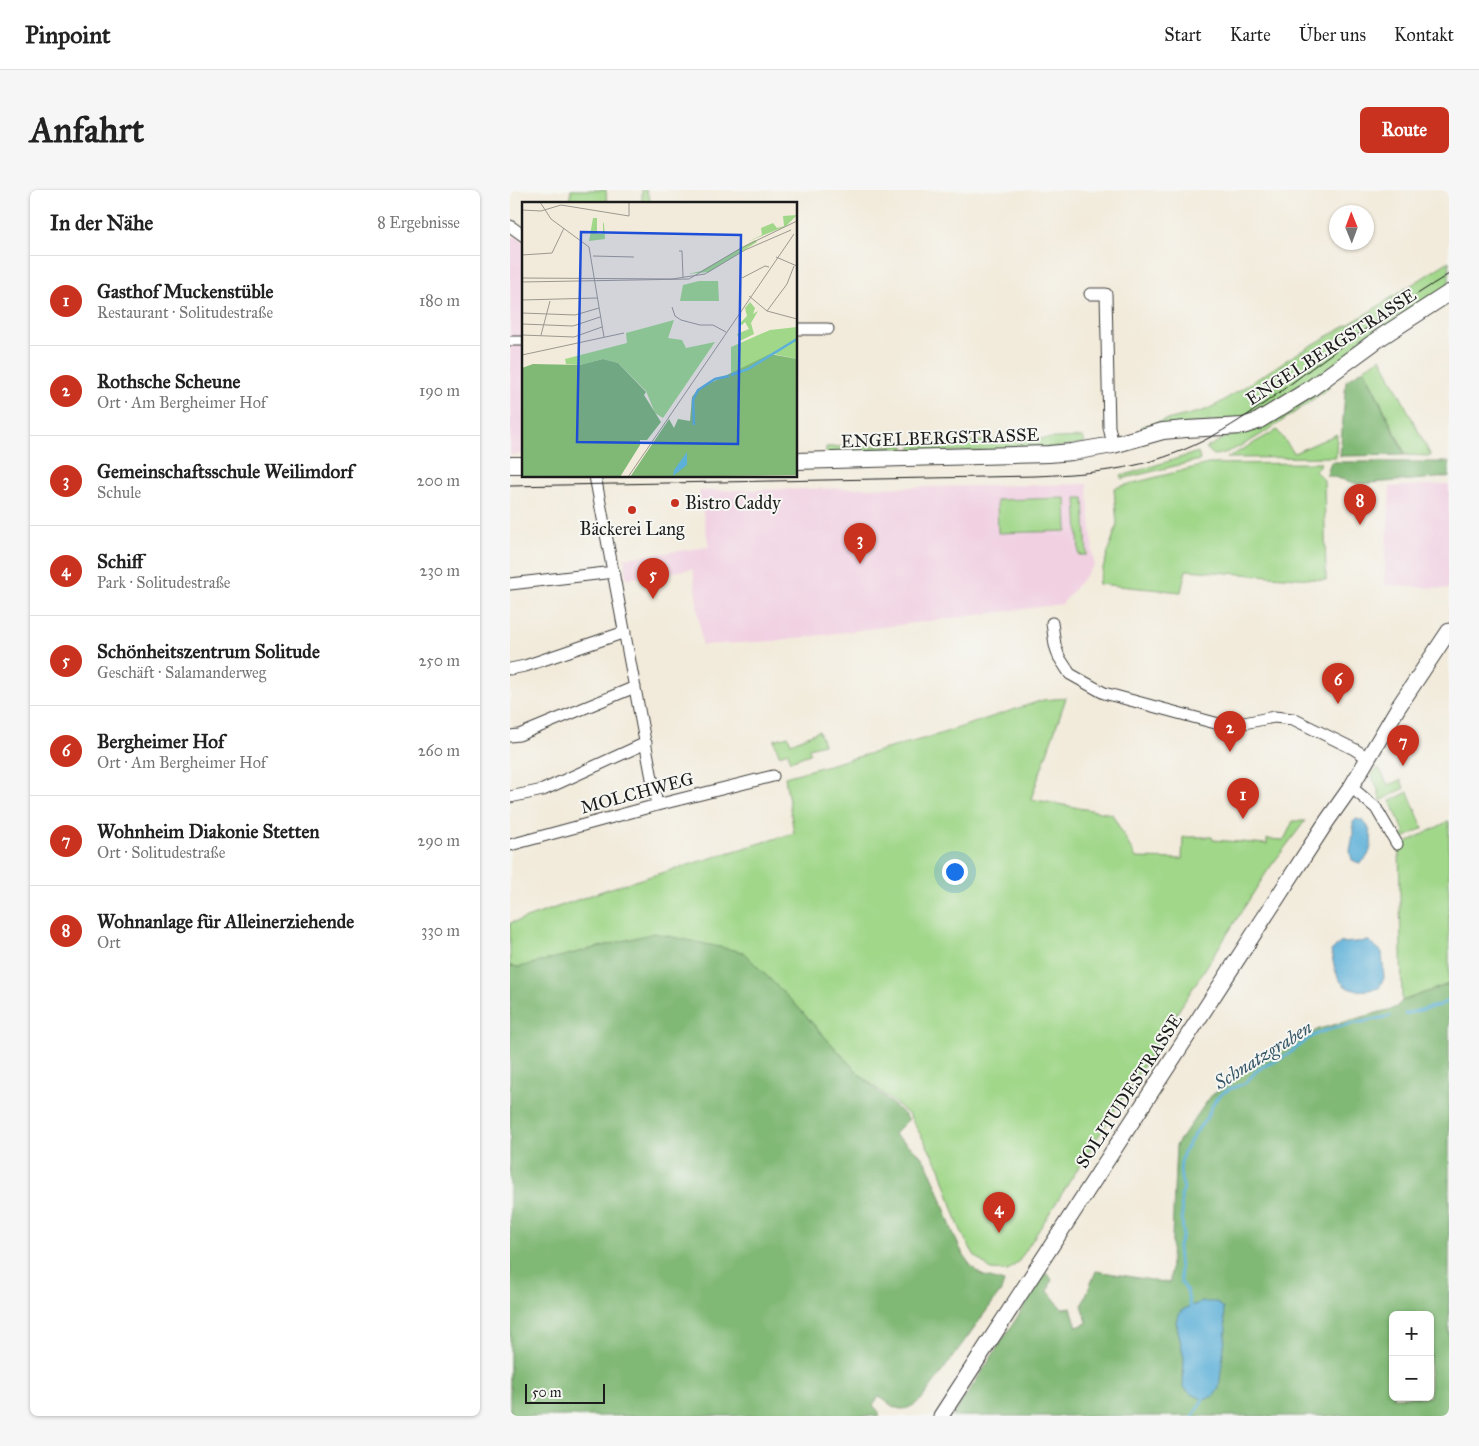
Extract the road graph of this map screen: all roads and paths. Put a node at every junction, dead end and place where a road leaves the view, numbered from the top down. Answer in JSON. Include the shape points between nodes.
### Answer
{"nodes":[{"id":1,"x":510,"y":226,"type":"edge"},
{"id":2,"x":522,"y":235,"type":"edge"},
{"id":3,"x":1090,"y":294,"type":"dead end"},
{"id":4,"x":1449,"y":294,"type":"edge"},
{"id":5,"x":798,"y":329,"type":"edge"},
{"id":6,"x":828,"y":329,"type":"dead end"},
{"id":7,"x":1113,"y":444,"type":"junction"},
{"id":8,"x":798,"y":461,"type":"edge"},
{"id":9,"x":595,"y":478,"type":"edge"},
{"id":10,"x":614,"y":572,"type":"junction"},
{"id":11,"x":510,"y":584,"type":"edge"},
{"id":12,"x":1052,"y":623,"type":"dead end"},
{"id":13,"x":1449,"y":631,"type":"edge"},
{"id":14,"x":625,"y":632,"type":"junction"},
{"id":15,"x":510,"y":669,"type":"edge"},
{"id":16,"x":635,"y":687,"type":"junction"},
{"id":17,"x":510,"y":736,"type":"edge"},
{"id":18,"x":646,"y":743,"type":"junction"},
{"id":19,"x":1368,"y":758,"type":"junction"},
{"id":20,"x":773,"y":776,"type":"dead end"},
{"id":21,"x":1351,"y":787,"type":"junction"},
{"id":22,"x":510,"y":797,"type":"edge"},
{"id":23,"x":657,"y":805,"type":"junction"},
{"id":24,"x":1397,"y":844,"type":"dead end"},
{"id":25,"x":510,"y":845,"type":"edge"},
{"id":26,"x":942,"y":1416,"type":"edge"}],
"edges":[{"from":1,"to":2,"type":"street"},
{"from":3,"to":7,"type":"street","via":[[1106,294],[1109,427]]},
{"from":4,"to":7,"type":"main road","name":"ENGELBERGSTRASSE","via":[[1310,390],[1258,421],[1243,426],[1163,431]]},
{"from":5,"to":6,"type":"street"},
{"from":7,"to":8,"type":"main road","name":"ENGELBERGSTRASSE","via":[[1049,454]]},
{"from":9,"to":10,"type":"street"},
{"from":10,"to":11,"type":"street"},
{"from":10,"to":14,"type":"street"},
{"from":12,"to":19,"type":"street","via":[[1059,657],[1070,674],[1104,693],[1219,724],[1293,718]]},
{"from":13,"to":19,"type":"street","name":"SOLITUDESTRASSE"},
{"from":14,"to":15,"type":"street"},
{"from":14,"to":16,"type":"street"},
{"from":16,"to":17,"type":"street"},
{"from":16,"to":18,"type":"street"},
{"from":18,"to":22,"type":"street","via":[[543,790]]},
{"from":18,"to":23,"type":"street"},
{"from":19,"to":21,"type":"street","name":"SOLITUDESTRASSE"},
{"from":20,"to":23,"type":"street","name":"MOLCHWEG"},
{"from":21,"to":24,"type":"street","via":[[1376,808]]},
{"from":21,"to":26,"type":"street","name":"SOLITUDESTRASSE","via":[[1146,1097]]},
{"from":23,"to":25,"type":"street","name":"MOLCHWEG"}]}
